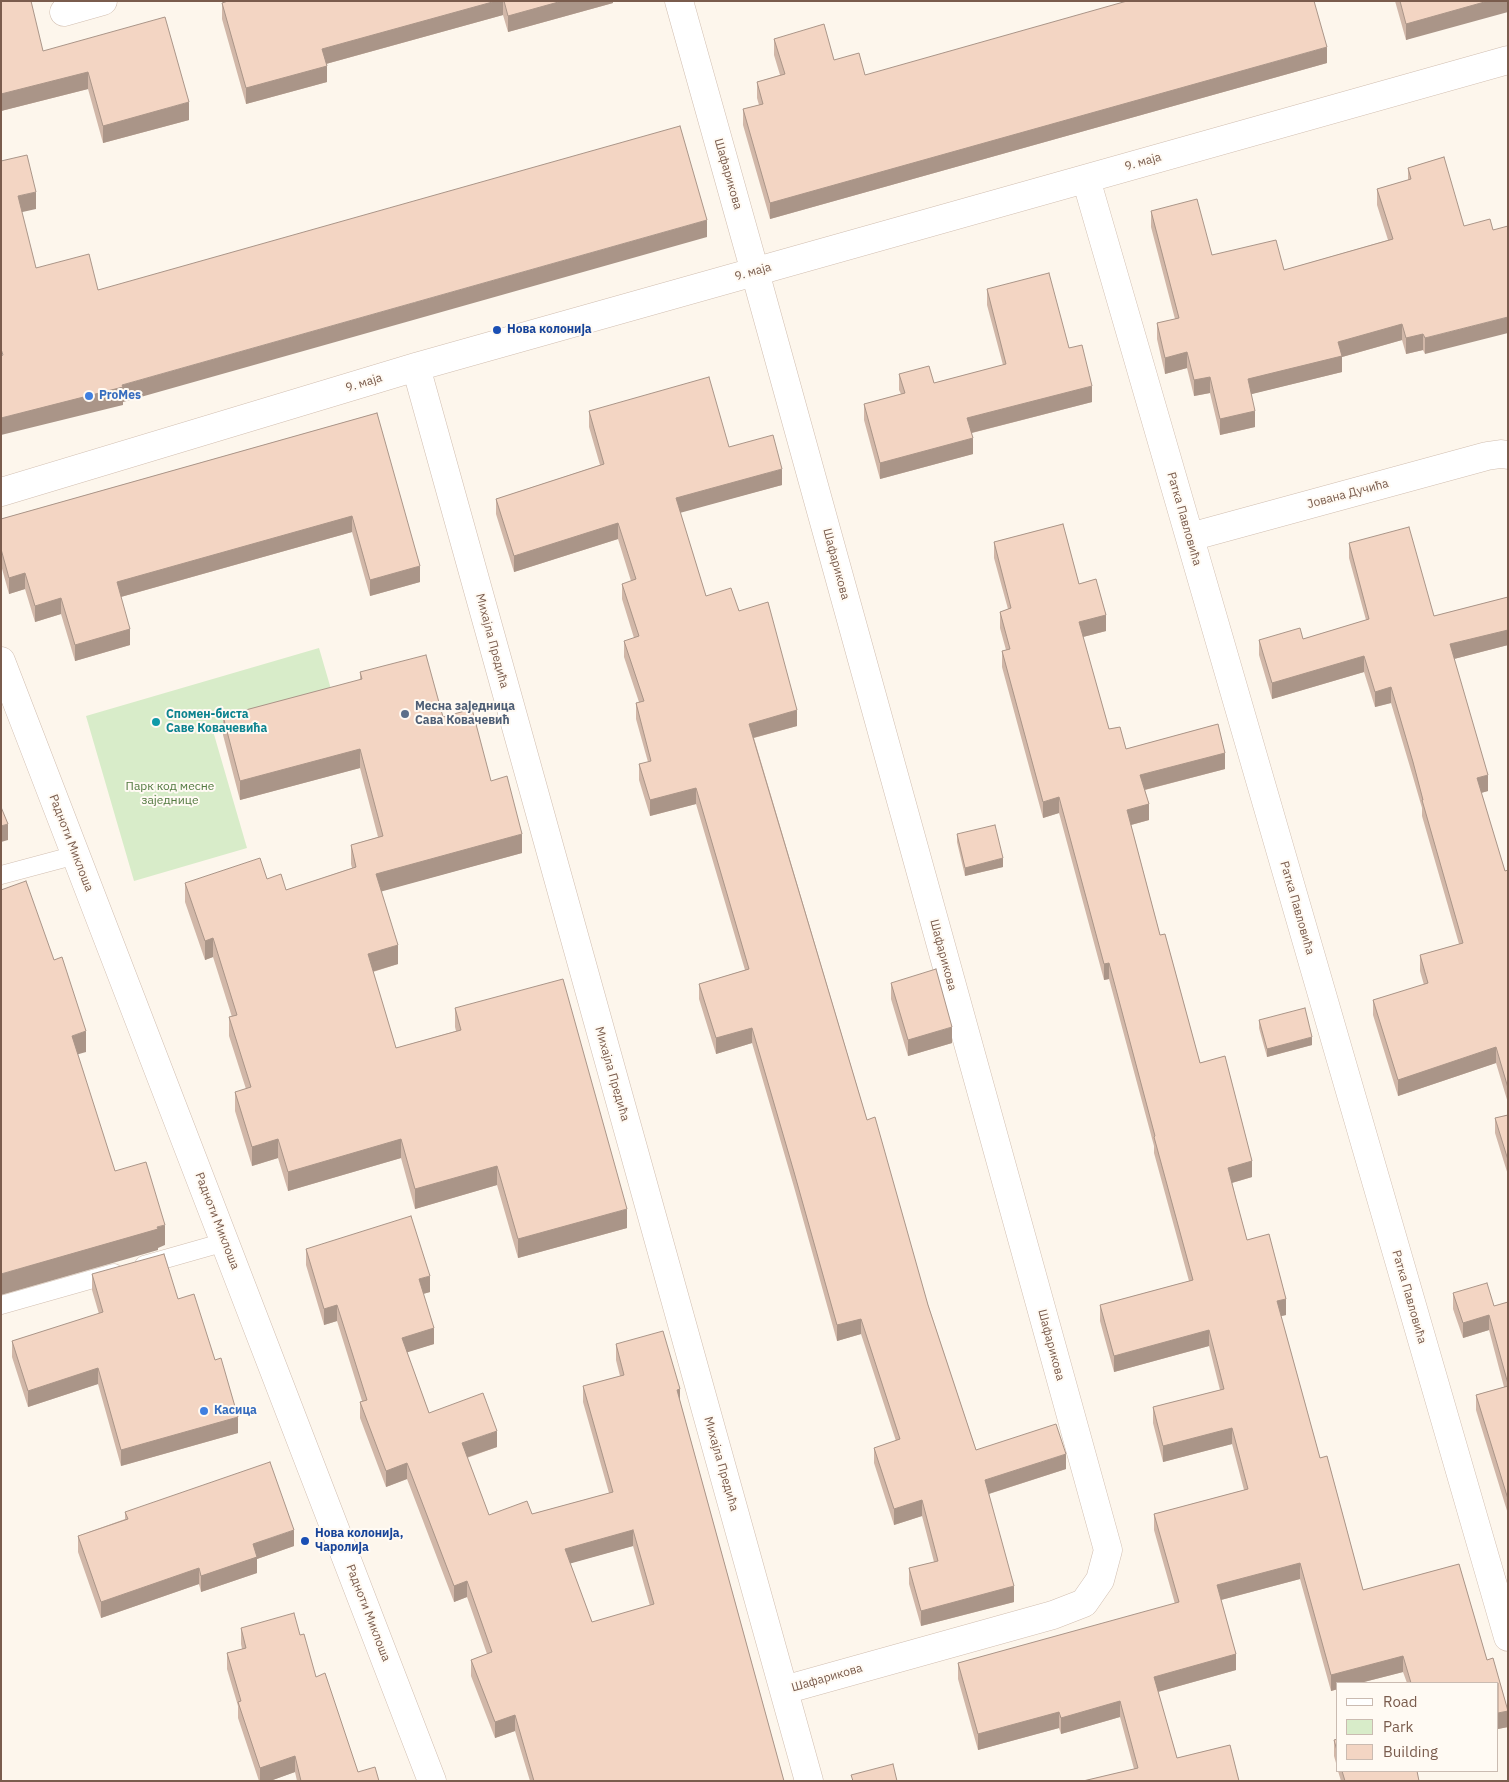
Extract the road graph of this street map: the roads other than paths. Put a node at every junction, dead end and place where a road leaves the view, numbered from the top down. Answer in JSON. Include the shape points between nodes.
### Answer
{"nodes":[{"id":1,"x":103,"y":1,"type":"edge"},
{"id":2,"x":679,"y":1,"type":"edge"},
{"id":3,"x":64,"y":12,"type":"dead end"},
{"id":4,"x":1508,"y":60,"type":"edge"},
{"id":5,"x":1086,"y":179,"type":"junction"},
{"id":6,"x":755,"y":272,"type":"junction"},
{"id":7,"x":416,"y":367,"type":"junction"},
{"id":8,"x":1508,"y":455,"type":"edge"},
{"id":9,"x":1,"y":492,"type":"edge"},
{"id":10,"x":1190,"y":537,"type":"junction"},
{"id":11,"x":1,"y":661,"type":"edge"},
{"id":12,"x":76,"y":855,"type":"junction"},
{"id":13,"x":1,"y":875,"type":"edge"},
{"id":14,"x":225,"y":1242,"type":"junction"},
{"id":15,"x":1,"y":1304,"type":"edge"},
{"id":16,"x":1508,"y":1637,"type":"edge"},
{"id":17,"x":784,"y":1690,"type":"junction"},
{"id":18,"x":432,"y":1781,"type":"edge"},
{"id":19,"x":809,"y":1781,"type":"edge"}],
"edges":[{"from":1,"to":3,"type":"street"},
{"from":2,"to":6,"type":"street","name":"Шафарикова"},
{"from":4,"to":5,"type":"street","name":"9. маја"},
{"from":5,"to":6,"type":"street","name":"9. маја"},
{"from":5,"to":10,"type":"street","name":"Ратка Павловића"},
{"from":6,"to":7,"type":"street","name":"9. маја"},
{"from":6,"to":17,"type":"street","name":"Шафарикова","via":[[1108,1550],[1100,1580],[1084,1603],[1054,1615]]},
{"from":7,"to":9,"type":"street","name":"9. маја"},
{"from":7,"to":17,"type":"street","name":"Михајла Предића"},
{"from":8,"to":10,"type":"street","name":"Јована Дучића","via":[[1487,456]]},
{"from":10,"to":16,"type":"street","name":"Ратка Павловића"},
{"from":11,"to":12,"type":"street","name":"Радноти Миклоша"},
{"from":12,"to":13,"type":"lane"},
{"from":12,"to":14,"type":"street","name":"Радноти Миклоша"},
{"from":14,"to":15,"type":"lane"},
{"from":14,"to":18,"type":"street","name":"Радноти Миклоша"},
{"from":17,"to":19,"type":"street","name":"Михајла Предића"}]}
